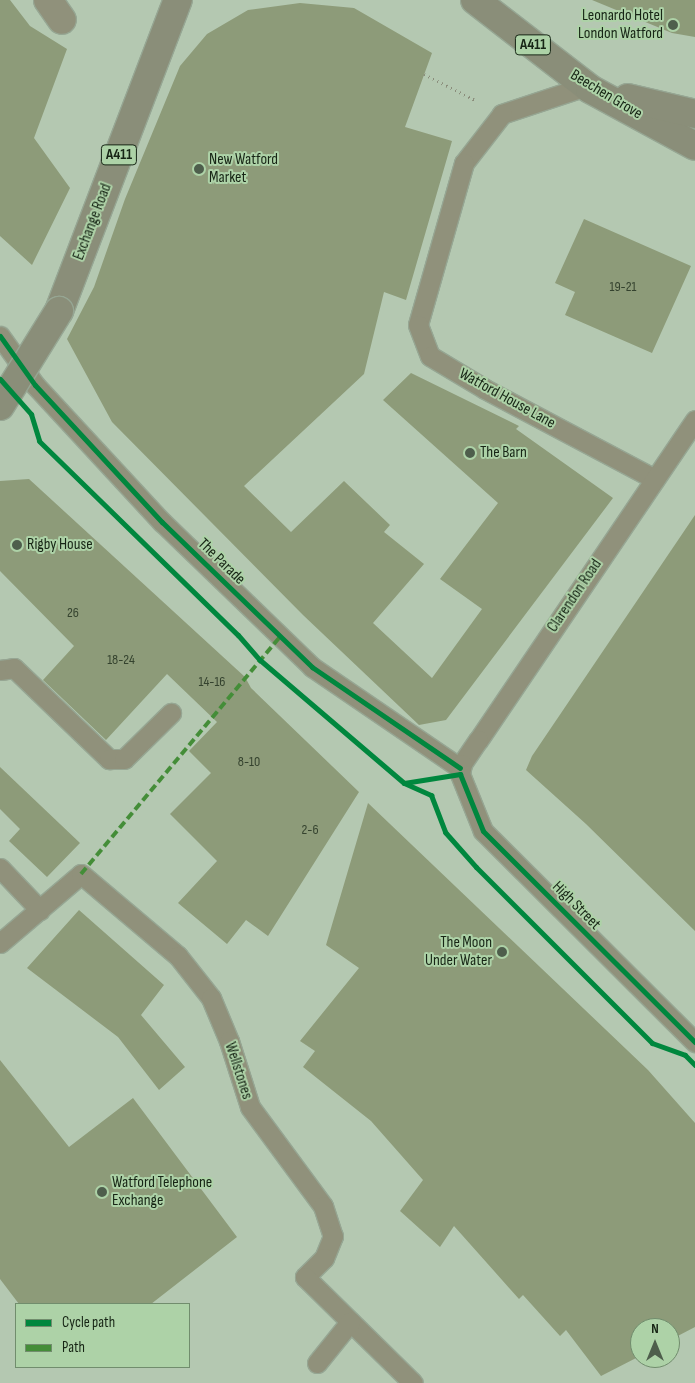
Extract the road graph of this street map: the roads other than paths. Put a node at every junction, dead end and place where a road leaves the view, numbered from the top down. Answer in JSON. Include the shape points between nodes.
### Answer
{"nodes":[{"id":1,"x":178,"y":0,"type":"edge"},
{"id":2,"x":475,"y":0,"type":"edge"},
{"id":3,"x":588,"y":87,"type":"junction"},
{"id":4,"x":695,"y":114,"type":"edge"},
{"id":5,"x":695,"y":146,"type":"edge"},
{"id":6,"x":0,"y":336,"type":"edge"},
{"id":7,"x":0,"y":406,"type":"edge"},
{"id":8,"x":695,"y":420,"type":"edge"},
{"id":9,"x":655,"y":479,"type":"junction"},
{"id":10,"x":0,"y":670,"type":"edge"},
{"id":11,"x":172,"y":713,"type":"dead end"},
{"id":12,"x":460,"y":771,"type":"junction"},
{"id":13,"x":0,"y":868,"type":"edge"},
{"id":14,"x":40,"y":910,"type":"junction"},
{"id":15,"x":0,"y":943,"type":"edge"},
{"id":16,"x":695,"y":1042,"type":"edge"},
{"id":17,"x":350,"y":1322,"type":"junction"},
{"id":18,"x":317,"y":1363,"type":"dead end"},
{"id":19,"x":413,"y":1383,"type":"edge"}],
"edges":[{"from":1,"to":7,"type":"main road","name":"Exchange Road","number":"A411","bridge":true,"via":[[59,311]]},
{"from":2,"to":3,"type":"main road","name":"Beechen Grove","number":"A411"},
{"from":3,"to":4,"type":"main road"},
{"from":3,"to":5,"type":"main road","name":"Beechen Grove","number":"A411"},
{"from":3,"to":9,"type":"lane","name":"Watford House Lane","via":[[502,114],[464,163],[418,325],[430,356],[485,389]]},
{"from":6,"to":12,"type":"lane","name":"The Parade","via":[[35,385],[162,522],[312,667]]},
{"from":8,"to":9,"type":"lane","name":"Clarendon Road"},
{"from":9,"to":12,"type":"lane","name":"Clarendon Road"},
{"from":10,"to":11,"type":"lane","via":[[14,668],[109,760],[124,760]]},
{"from":12,"to":16,"type":"lane","name":"High Street","via":[[483,831]]},
{"from":13,"to":14,"type":"lane"},
{"from":14,"to":15,"type":"lane","name":"Wellstones"},
{"from":14,"to":17,"type":"lane","name":"Wellstones","via":[[81,874],[178,956],[211,998],[250,1107],[323,1206],[333,1236],[324,1258],[305,1277]]},
{"from":17,"to":18,"type":"lane"},
{"from":17,"to":19,"type":"lane","name":"Wellstones"}]}
